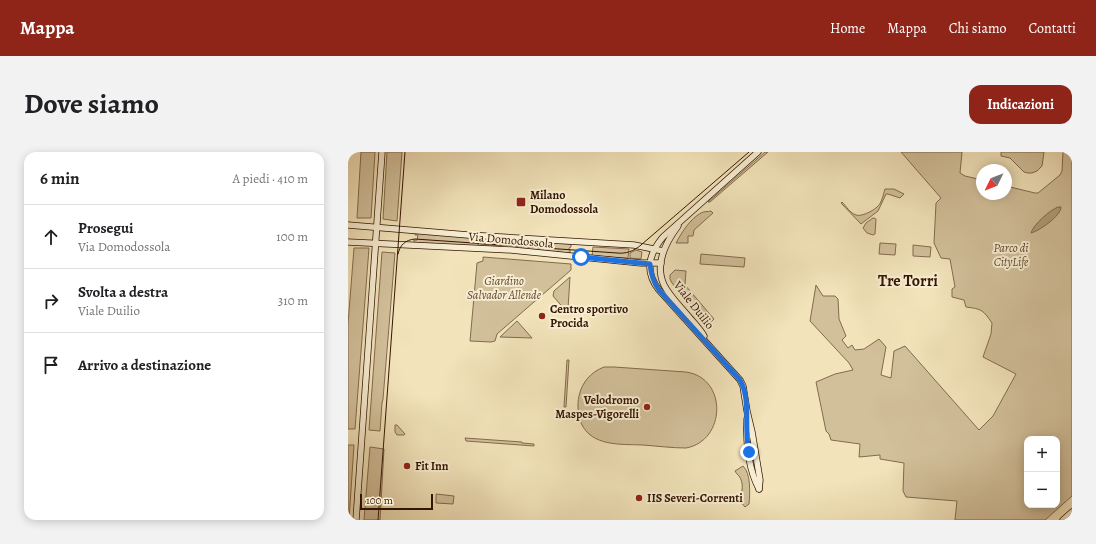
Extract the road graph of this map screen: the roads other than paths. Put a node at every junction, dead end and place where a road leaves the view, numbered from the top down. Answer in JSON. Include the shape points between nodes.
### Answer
{"nodes":[{"id":1,"x":382,"y":152,"type":"edge"},
{"id":2,"x":758,"y":152,"type":"edge"},
{"id":3,"x":686,"y":216,"type":"junction"},
{"id":4,"x":349,"y":225,"type":"edge"},
{"id":5,"x":376,"y":227,"type":"junction"},
{"id":6,"x":349,"y":242,"type":"edge"},
{"id":7,"x":375,"y":243,"type":"junction"},
{"id":8,"x":654,"y":250,"type":"junction"},
{"id":9,"x":663,"y":251,"type":"junction"},
{"id":10,"x":660,"y":263,"type":"junction"},
{"id":11,"x":650,"y":264,"type":"junction"},
{"id":12,"x":711,"y":348,"type":"junction"},
{"id":13,"x":747,"y":411,"type":"junction"},
{"id":14,"x":1072,"y":512,"type":"edge"},
{"id":15,"x":1072,"y":518,"type":"edge"},
{"id":16,"x":356,"y":520,"type":"edge"},
{"id":17,"x":1063,"y":520,"type":"edge"},
{"id":18,"x":1069,"y":520,"type":"edge"}],
"edges":[{"from":1,"to":5,"type":"street"},
{"from":2,"to":3,"type":"street"},
{"from":3,"to":8,"type":"street","via":[[663,237]]},
{"from":3,"to":9,"type":"street","name":"Viale Duilio"},
{"from":4,"to":5,"type":"street","name":"Via Domodossola"},
{"from":5,"to":7,"type":"street"},
{"from":5,"to":8,"type":"street","name":"Via Domodossola","via":[[634,245]]},
{"from":6,"to":7,"type":"street","name":"Via Domodossola"},
{"from":7,"to":11,"type":"street","name":"Via Domodossola","via":[[511,250]]},
{"from":7,"to":16,"type":"street"},
{"from":8,"to":9,"type":"street","name":"Via Domodossola"},
{"from":8,"to":11,"type":"street"},
{"from":9,"to":10,"type":"street","name":"Viale Duilio"},
{"from":10,"to":11,"type":"street","name":"Via Domodossola"},
{"from":10,"to":12,"type":"street","name":"Viale Duilio","via":[[662,279],[667,290],[699,328]]},
{"from":11,"to":12,"type":"street","name":"Viale Duilio","via":[[656,286]]},
{"from":12,"to":13,"type":"street","name":"Viale Duilio","via":[[740,380]]},
{"from":13,"to":13,"type":"street","name":"Viale Duilio","via":[[746,434],[755,482],[759,489],[760,480]]},
{"from":14,"to":17,"type":"street"},
{"from":15,"to":18,"type":"street"}]}
